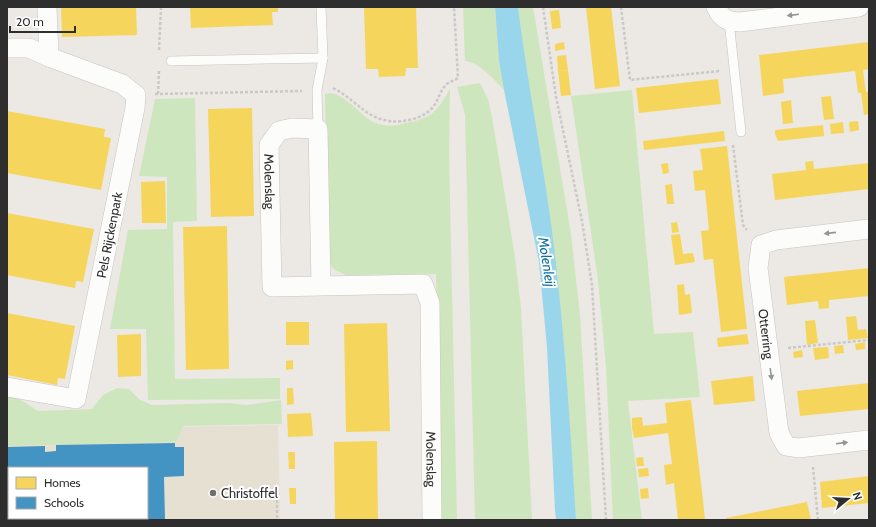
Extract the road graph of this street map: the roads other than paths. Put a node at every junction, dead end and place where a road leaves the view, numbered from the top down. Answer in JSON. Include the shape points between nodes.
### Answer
{"nodes":[{"id":1,"x":47,"y":7,"type":"edge"},
{"id":2,"x":321,"y":7,"type":"edge"},
{"id":3,"x":716,"y":7,"type":"edge"},
{"id":4,"x":859,"y":7,"type":"edge"},
{"id":5,"x":730,"y":21,"type":"junction"},
{"id":6,"x":7,"y":48,"type":"edge"},
{"id":7,"x":49,"y":57,"type":"junction"},
{"id":8,"x":323,"y":58,"type":"junction"},
{"id":9,"x":171,"y":61,"type":"dead end"},
{"id":10,"x":318,"y":129,"type":"junction"},
{"id":11,"x":741,"y":132,"type":"dead end"},
{"id":12,"x":869,"y":229,"type":"edge"},
{"id":13,"x":321,"y":286,"type":"junction"},
{"id":14,"x":7,"y":387,"type":"edge"},
{"id":15,"x":869,"y":440,"type":"edge"},
{"id":16,"x":432,"y":520,"type":"edge"}],
"edges":[{"from":1,"to":7,"type":"street"},
{"from":2,"to":8,"type":"lane"},
{"from":3,"to":5,"type":"street","via":[[721,16]]},
{"from":4,"to":5,"type":"street","one_way":true,"via":[[740,22]]},
{"from":5,"to":11,"type":"lane"},
{"from":6,"to":7,"type":"street","via":[[29,48]]},
{"from":7,"to":14,"type":"street","name":"Pels Rijckenpark","via":[[122,84],[136,94],[135,108],[76,399]]},
{"from":8,"to":9,"type":"lane"},
{"from":8,"to":10,"type":"lane","via":[[317,90]]},
{"from":10,"to":13,"type":"street"},
{"from":10,"to":13,"type":"street","name":"Molenslag","via":[[292,128],[279,131],[269,145],[269,153],[272,287]]},
{"from":12,"to":15,"type":"street","name":"Otterring","one_way":true,"via":[[776,240],[762,245],[758,268],[779,433],[786,446],[798,448]]},
{"from":13,"to":16,"type":"street","name":"Molenslag","via":[[422,284],[430,303]]}]}
